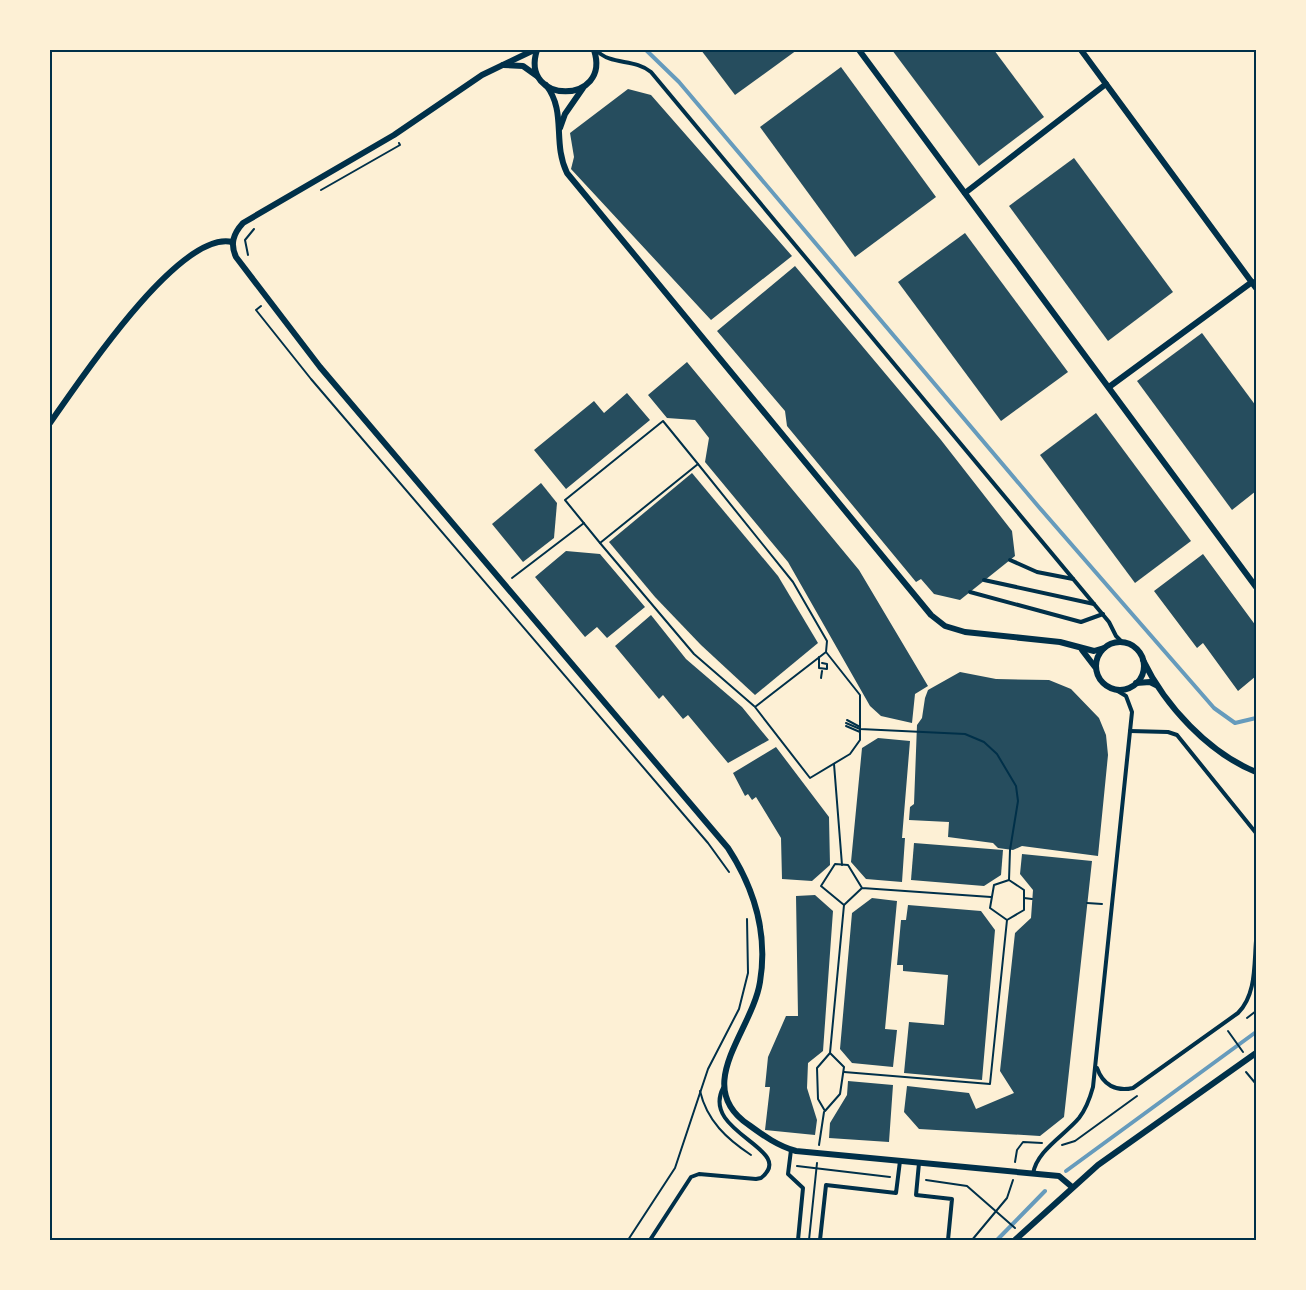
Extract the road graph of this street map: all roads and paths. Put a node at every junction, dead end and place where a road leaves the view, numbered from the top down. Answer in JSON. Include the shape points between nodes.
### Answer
{"nodes":[{"id":1,"x":536,"y":50,"type":"edge"},
{"id":2,"x":595,"y":50,"type":"edge"},
{"id":3,"x":859,"y":50,"type":"edge"},
{"id":4,"x":1081,"y":50,"type":"edge"},
{"id":5,"x":494,"y":68,"type":"junction"},
{"id":6,"x":539,"y":77,"type":"junction"},
{"id":7,"x":1106,"y":84,"type":"junction"},
{"id":8,"x":546,"y":86,"type":"junction"},
{"id":9,"x":584,"y":87,"type":"junction"},
{"id":10,"x":394,"y":135,"type":"junction"},
{"id":11,"x":558,"y":138,"type":"junction"},
{"id":12,"x":965,"y":193,"type":"junction"},
{"id":13,"x":312,"y":195,"type":"dead end"},
{"id":14,"x":254,"y":229,"type":"dead end"},
{"id":15,"x":232,"y":243,"type":"junction"},
{"id":16,"x":254,"y":262,"type":"dead end"},
{"id":17,"x":1252,"y":282,"type":"junction"},
{"id":18,"x":1257,"y":288,"type":"edge"},
{"id":19,"x":268,"y":300,"type":"junction"},
{"id":20,"x":1109,"y":387,"type":"junction"},
{"id":21,"x":50,"y":423,"type":"edge"},
{"id":22,"x":698,"y":464,"type":"junction"},
{"id":23,"x":584,"y":524,"type":"junction"},
{"id":24,"x":600,"y":543,"type":"junction"},
{"id":25,"x":1010,"y":560,"type":"dead end"},
{"id":26,"x":1073,"y":579,"type":"junction"},
{"id":27,"x":984,"y":580,"type":"dead end"},
{"id":28,"x":505,"y":584,"type":"junction"},
{"id":29,"x":1257,"y":587,"type":"edge"},
{"id":30,"x":970,"y":592,"type":"dead end"},
{"id":31,"x":1094,"y":604,"type":"junction"},
{"id":32,"x":1103,"y":614,"type":"junction"},
{"id":33,"x":1123,"y":643,"type":"junction"},
{"id":34,"x":1076,"y":646,"type":"junction"},
{"id":35,"x":1104,"y":648,"type":"junction"},
{"id":36,"x":826,"y":652,"type":"junction"},
{"id":37,"x":819,"y":657,"type":"junction"},
{"id":38,"x":1143,"y":660,"type":"junction"},
{"id":39,"x":822,"y":663,"type":"dead end"},
{"id":40,"x":1096,"y":669,"type":"junction"},
{"id":41,"x":822,"y":671,"type":"dead end"},
{"id":42,"x":821,"y":678,"type":"dead end"},
{"id":43,"x":1136,"y":683,"type":"junction"},
{"id":44,"x":1116,"y":690,"type":"junction"},
{"id":45,"x":1161,"y":690,"type":"junction"},
{"id":46,"x":755,"y":706,"type":"junction"},
{"id":47,"x":860,"y":729,"type":"junction"},
{"id":48,"x":1130,"y":731,"type":"junction"},
{"id":49,"x":834,"y":764,"type":"junction"},
{"id":50,"x":1257,"y":772,"type":"edge"},
{"id":51,"x":1257,"y":833,"type":"edge"},
{"id":52,"x":842,"y":865,"type":"junction"},
{"id":53,"x":732,"y":877,"type":"dead end"},
{"id":54,"x":1009,"y":879,"type":"junction"},
{"id":55,"x":862,"y":888,"type":"junction"},
{"id":56,"x":992,"y":897,"type":"junction"},
{"id":57,"x":1024,"y":898,"type":"junction"},
{"id":58,"x":1032,"y":899,"type":"dead end"},
{"id":59,"x":1087,"y":903,"type":"dead end"},
{"id":60,"x":844,"y":905,"type":"junction"},
{"id":61,"x":1112,"y":905,"type":"junction"},
{"id":62,"x":747,"y":916,"type":"dead end"},
{"id":63,"x":1007,"y":920,"type":"junction"},
{"id":64,"x":1257,"y":941,"type":"edge"},
{"id":65,"x":1257,"y":1011,"type":"edge"},
{"id":66,"x":1247,"y":1017,"type":"dead end"},
{"id":67,"x":1228,"y":1031,"type":"dead end"},
{"id":68,"x":830,"y":1053,"type":"junction"},
{"id":69,"x":1257,"y":1053,"type":"edge"},
{"id":70,"x":1246,"y":1056,"type":"dead end"},
{"id":71,"x":1096,"y":1064,"type":"junction"},
{"id":72,"x":1240,"y":1065,"type":"junction"},
{"id":73,"x":844,"y":1072,"type":"junction"},
{"id":74,"x":1257,"y":1084,"type":"edge"},
{"id":75,"x":723,"y":1088,"type":"junction"},
{"id":76,"x":1142,"y":1093,"type":"dead end"},
{"id":77,"x":825,"y":1111,"type":"junction"},
{"id":78,"x":1053,"y":1145,"type":"junction"},
{"id":79,"x":791,"y":1150,"type":"junction"},
{"id":80,"x":818,"y":1153,"type":"junction"},
{"id":81,"x":900,"y":1161,"type":"junction"},
{"id":82,"x":919,"y":1163,"type":"junction"},
{"id":83,"x":1014,"y":1172,"type":"junction"},
{"id":84,"x":1034,"y":1174,"type":"junction"},
{"id":85,"x":1072,"y":1187,"type":"junction"},
{"id":86,"x":1001,"y":1215,"type":"dead end"},
{"id":87,"x":1014,"y":1227,"type":"dead end"},
{"id":88,"x":628,"y":1240,"type":"edge"},
{"id":89,"x":650,"y":1240,"type":"edge"},
{"id":90,"x":798,"y":1240,"type":"edge"},
{"id":91,"x":809,"y":1240,"type":"edge"},
{"id":92,"x":820,"y":1240,"type":"edge"},
{"id":93,"x":948,"y":1240,"type":"edge"},
{"id":94,"x":972,"y":1240,"type":"edge"},
{"id":95,"x":1015,"y":1240,"type":"edge"}],
"edges":[{"from":1,"to":5,"type":"street"},
{"from":1,"to":6,"type":"street"},
{"from":2,"to":9,"type":"street","via":[[595,71]]},
{"from":2,"to":26,"type":"lane","via":[[605,57],[638,63],[651,72]]},
{"from":3,"to":12,"type":"street"},
{"from":4,"to":7,"type":"street"},
{"from":5,"to":6,"type":"street","via":[[523,66]]},
{"from":5,"to":10,"type":"street"},
{"from":6,"to":8,"type":"street"},
{"from":7,"to":12,"type":"street"},
{"from":7,"to":17,"type":"street"},
{"from":8,"to":9,"type":"street","via":[[565,92]]},
{"from":8,"to":11,"type":"street","via":[[557,101]]},
{"from":9,"to":11,"type":"street","via":[[565,114]]},
{"from":10,"to":13,"type":"path","via":[[400,145]]},
{"from":10,"to":15,"type":"street","via":[[250,219],[238,228]]},
{"from":11,"to":34,"type":"street","via":[[562,162],[573,180],[937,621],[965,633]]},
{"from":12,"to":20,"type":"street"},
{"from":14,"to":16,"type":"path","via":[[244,240]]},
{"from":15,"to":19,"type":"street","via":[[236,257]]},
{"from":15,"to":21,"type":"street","via":[[202,249],[164,278],[96,357]]},
{"from":17,"to":18,"type":"street"},
{"from":17,"to":20,"type":"street"},
{"from":19,"to":28,"type":"street","via":[[320,367]]},
{"from":19,"to":53,"type":"path","via":[[256,310],[708,843]]},
{"from":20,"to":29,"type":"street"},
{"from":22,"to":23,"type":"path","via":[[663,421],[565,500]]},
{"from":22,"to":24,"type":"path"},
{"from":22,"to":36,"type":"path","via":[[793,582],[827,641]]},
{"from":23,"to":24,"type":"path"},
{"from":23,"to":28,"type":"path"},
{"from":24,"to":46,"type":"path","via":[[694,654]]},
{"from":25,"to":26,"type":"lane","via":[[1037,572]]},
{"from":26,"to":31,"type":"lane"},
{"from":27,"to":31,"type":"lane"},
{"from":28,"to":75,"type":"street","via":[[728,848],[746,879],[759,918],[763,961],[755,1004],[727,1063]]},
{"from":30,"to":32,"type":"lane","via":[[1081,622]]},
{"from":31,"to":32,"type":"lane"},
{"from":32,"to":33,"type":"lane"},
{"from":33,"to":35,"type":"street"},
{"from":33,"to":38,"type":"street","via":[[1134,647]]},
{"from":34,"to":35,"type":"street","via":[[1094,651]]},
{"from":34,"to":40,"type":"street"},
{"from":35,"to":40,"type":"street"},
{"from":36,"to":37,"type":"path"},
{"from":36,"to":47,"type":"path","via":[[860,695]]},
{"from":37,"to":39,"type":"path","via":[[819,668],[827,669],[827,664]]},
{"from":37,"to":46,"type":"path"},
{"from":38,"to":43,"type":"street","via":[[1142,675]]},
{"from":38,"to":45,"type":"street"},
{"from":40,"to":44,"type":"street","via":[[1102,683]]},
{"from":41,"to":42,"type":"path"},
{"from":43,"to":44,"type":"street"},
{"from":43,"to":45,"type":"street","via":[[1150,682]]},
{"from":44,"to":48,"type":"lane","via":[[1126,696],[1131,707]]},
{"from":45,"to":50,"type":"street","via":[[1207,744]]},
{"from":46,"to":49,"type":"path","via":[[810,778]]},
{"from":47,"to":47,"type":"path","via":[[846,723]]},
{"from":47,"to":49,"type":"path","via":[[860,740],[850,754]]},
{"from":47,"to":54,"type":"path","via":[[965,734],[984,742],[998,754],[1016,786],[1018,801]]},
{"from":48,"to":51,"type":"lane","via":[[1177,735]]},
{"from":48,"to":61,"type":"lane"},
{"from":49,"to":52,"type":"path"},
{"from":52,"to":55,"type":"path","via":[[848,865]]},
{"from":52,"to":60,"type":"path","via":[[835,864],[821,886]]},
{"from":54,"to":56,"type":"path","via":[[994,885]]},
{"from":54,"to":57,"type":"path","via":[[1024,891]]},
{"from":55,"to":56,"type":"path"},
{"from":55,"to":60,"type":"path"},
{"from":56,"to":63,"type":"path","via":[[990,908]]},
{"from":57,"to":58,"type":"path"},
{"from":57,"to":63,"type":"path","via":[[1024,910]]},
{"from":59,"to":61,"type":"path"},
{"from":60,"to":68,"type":"path"},
{"from":61,"to":71,"type":"lane"},
{"from":62,"to":88,"type":"path","via":[[748,973],[739,1009],[708,1069],[675,1168]]},
{"from":63,"to":73,"type":"path","via":[[990,1084]]},
{"from":64,"to":71,"type":"lane","via":[[1249,998],[1238,1013],[1133,1088],[1110,1086]]},
{"from":65,"to":66,"type":"path"},
{"from":67,"to":70,"type":"path"},
{"from":68,"to":73,"type":"path"},
{"from":68,"to":77,"type":"path","via":[[818,1068],[818,1100]]},
{"from":69,"to":72,"type":"street"},
{"from":71,"to":78,"type":"lane","via":[[1088,1104]]},
{"from":72,"to":74,"type":"path"},
{"from":72,"to":85,"type":"street"},
{"from":73,"to":77,"type":"path","via":[[840,1094]]},
{"from":75,"to":79,"type":"street","via":[[727,1104],[738,1118],[775,1144]]},
{"from":75,"to":89,"type":"lane","via":[[718,1105],[723,1118],[765,1151],[767,1172],[756,1179],[699,1174],[691,1177]]},
{"from":76,"to":78,"type":"path","via":[[1075,1141]]},
{"from":77,"to":80,"type":"path"},
{"from":78,"to":83,"type":"path","via":[[1023,1142],[1017,1150]]},
{"from":78,"to":84,"type":"lane","via":[[1037,1161]]},
{"from":79,"to":80,"type":"street"},
{"from":79,"to":90,"type":"lane","via":[[788,1174],[803,1188]]},
{"from":80,"to":81,"type":"street"},
{"from":80,"to":91,"type":"path"},
{"from":81,"to":82,"type":"street"},
{"from":81,"to":92,"type":"lane","via":[[896,1193],[826,1185]]},
{"from":82,"to":83,"type":"street"},
{"from":82,"to":93,"type":"lane","via":[[916,1195],[952,1199]]},
{"from":83,"to":84,"type":"street"},
{"from":83,"to":94,"type":"path","via":[[1011,1192]]},
{"from":84,"to":85,"type":"street","via":[[1059,1176]]},
{"from":85,"to":95,"type":"street"},
{"from":86,"to":87,"type":"path"}]}
